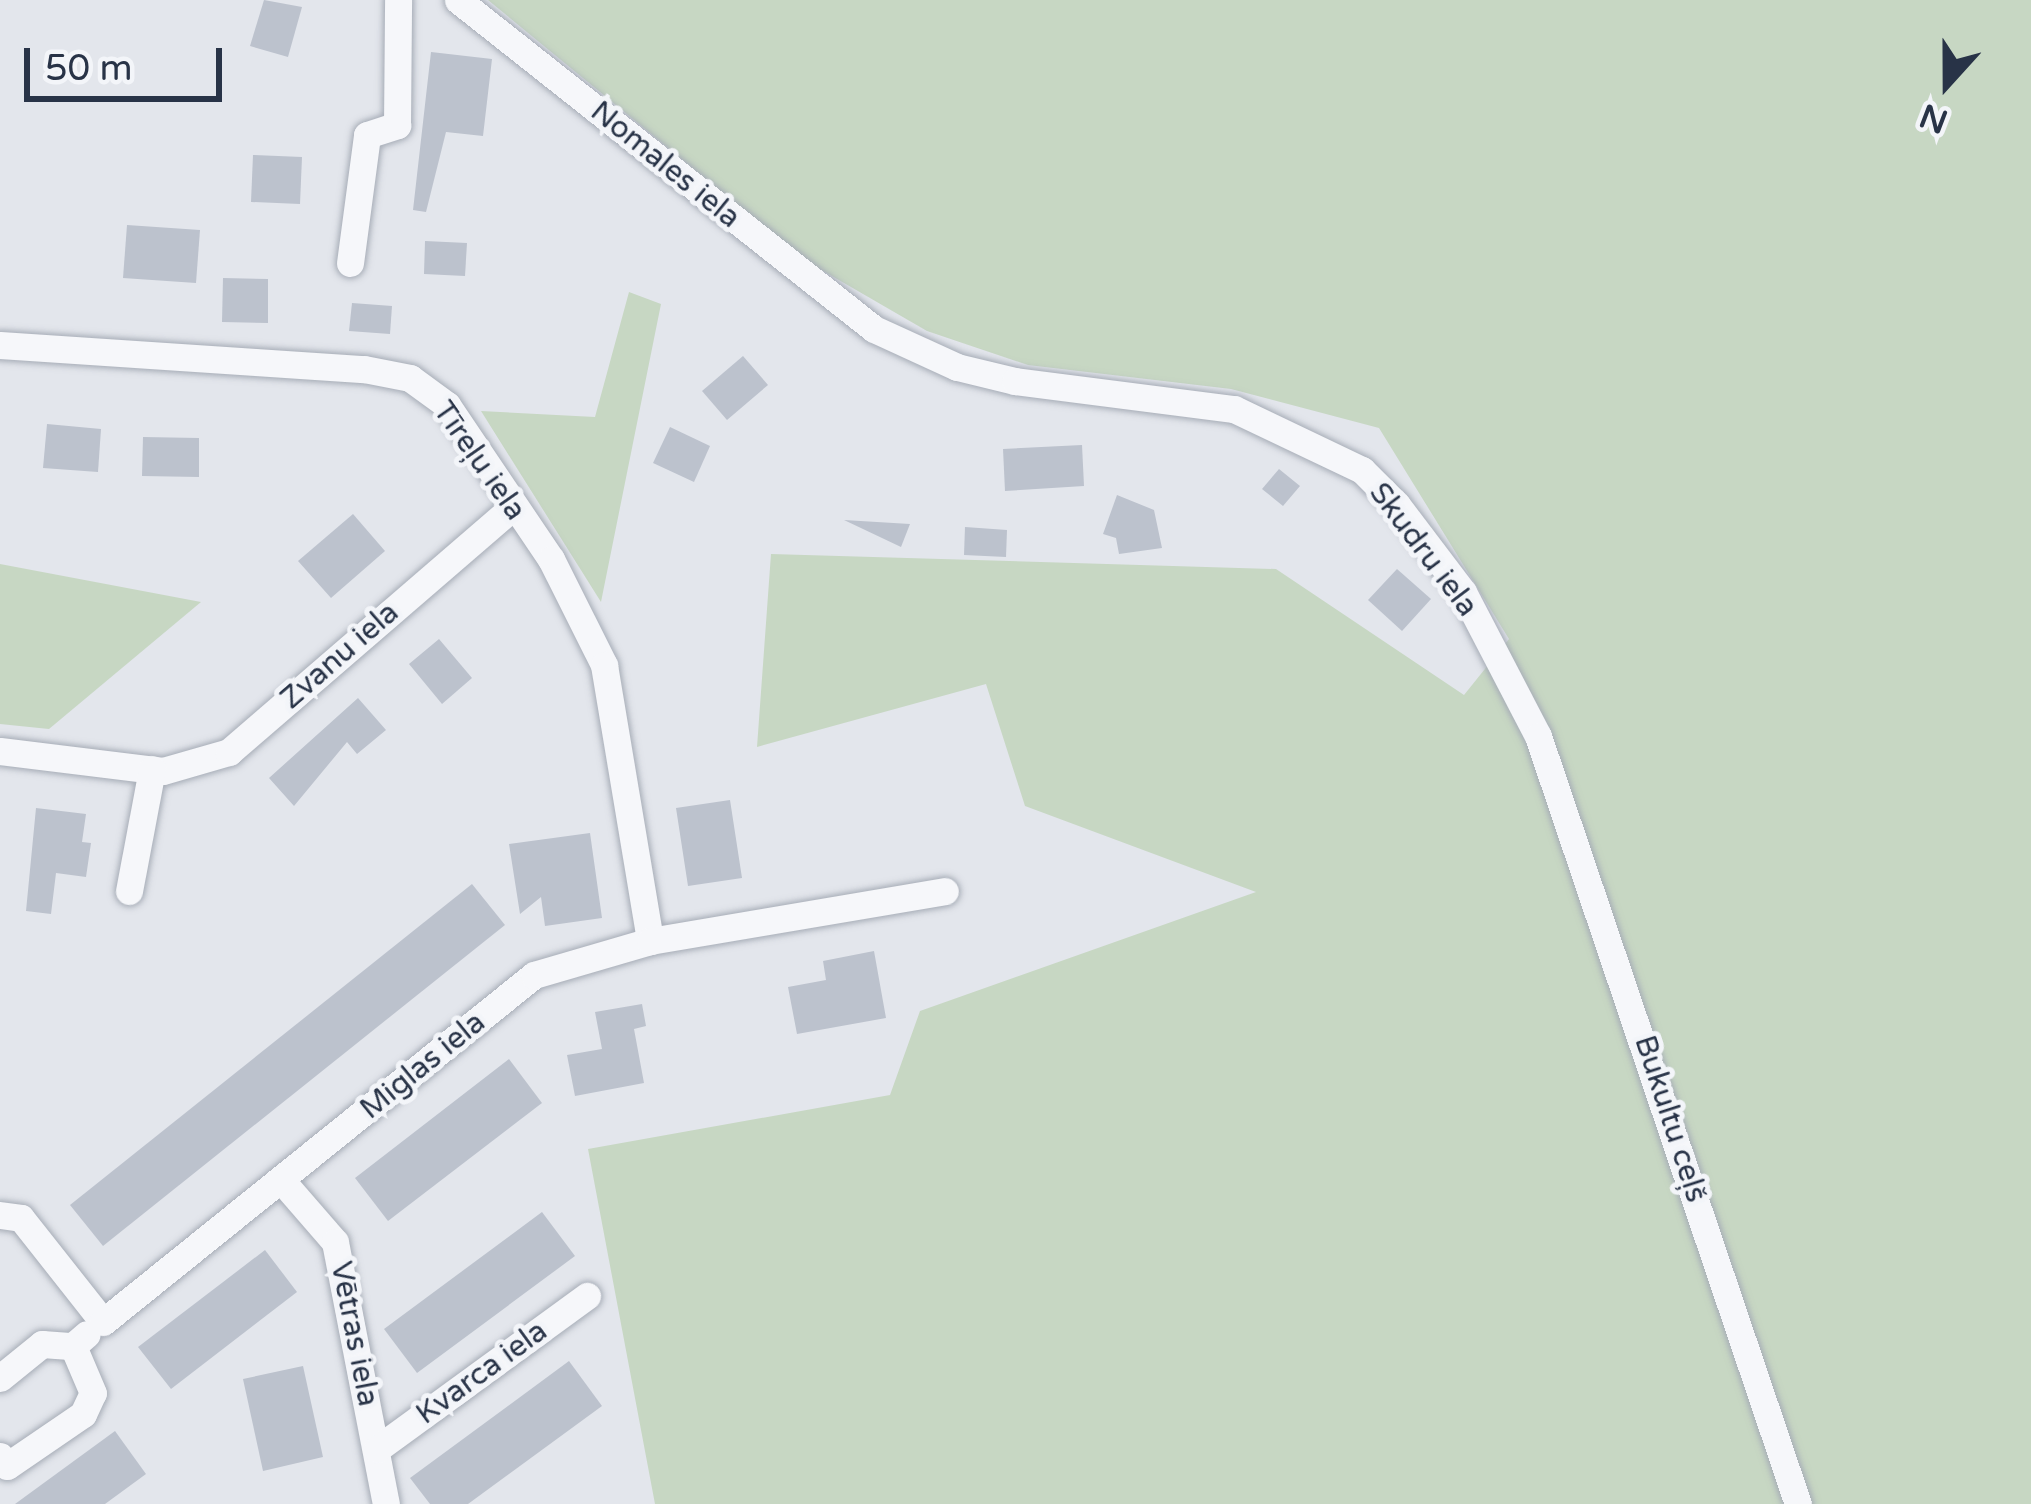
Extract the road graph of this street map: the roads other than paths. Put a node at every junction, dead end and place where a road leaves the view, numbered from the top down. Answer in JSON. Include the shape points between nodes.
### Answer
{"nodes":[{"id":1,"x":398,"y":0,"type":"edge"},
{"id":2,"x":458,"y":0,"type":"edge"},
{"id":3,"x":350,"y":263,"type":"dead end"},
{"id":4,"x":0,"y":346,"type":"edge"},
{"id":5,"x":1185,"y":399,"type":"joint"},
{"id":6,"x":512,"y":508,"type":"junction"},
{"id":7,"x":1538,"y":736,"type":"joint"},
{"id":8,"x":0,"y":751,"type":"edge"},
{"id":9,"x":152,"y":769,"type":"junction"},
{"id":10,"x":129,"y":891,"type":"dead end"},
{"id":11,"x":945,"y":891,"type":"dead end"},
{"id":12,"x":650,"y":941,"type":"junction"},
{"id":13,"x":284,"y":1182,"type":"junction"},
{"id":14,"x":0,"y":1215,"type":"edge"},
{"id":15,"x":587,"y":1296,"type":"dead end"},
{"id":16,"x":103,"y":1322,"type":"junction"},
{"id":17,"x":74,"y":1346,"type":"junction"},
{"id":18,"x":0,"y":1378,"type":"edge"},
{"id":19,"x":377,"y":1449,"type":"junction"},
{"id":20,"x":0,"y":1456,"type":"edge"},
{"id":21,"x":386,"y":1504,"type":"edge"},
{"id":22,"x":1798,"y":1504,"type":"edge"}],
"edges":[{"from":1,"to":3,"type":"street","via":[[398,125],[367,136]]},
{"from":2,"to":5,"type":"street","name":"Nomales iela","via":[[874,329],[957,368]]},
{"from":4,"to":6,"type":"street","name":"Tīreļu iela","via":[[410,378],[447,405]]},
{"from":5,"to":7,"type":"street","name":"Skudru iela","via":[[1234,409],[1362,470],[1463,592]]},
{"from":6,"to":9,"type":"street","name":"Zvanu iela","via":[[230,752]]},
{"from":6,"to":12,"type":"street","name":"Tīreļu iela","via":[[550,559],[604,665]]},
{"from":7,"to":22,"type":"street","name":"Bukultu ceļš"},
{"from":8,"to":9,"type":"street","name":"Zvanu iela"},
{"from":9,"to":10,"type":"street"},
{"from":11,"to":12,"type":"street","name":"Miglas iela"},
{"from":12,"to":13,"type":"street","name":"Miglas iela","via":[[534,975]]},
{"from":13,"to":16,"type":"street","name":"Miglas iela"},
{"from":13,"to":19,"type":"street","name":"Vētras iela","via":[[335,1242]]},
{"from":14,"to":16,"type":"street","via":[[21,1218]]},
{"from":15,"to":19,"type":"street","name":"Kvarca iela"},
{"from":16,"to":17,"type":"street","name":"Miglas iela"},
{"from":17,"to":18,"type":"street","via":[[42,1344]]},
{"from":17,"to":20,"type":"street","via":[[93,1393],[83,1414],[8,1466]]},
{"from":19,"to":21,"type":"street","name":"Vētras iela"}]}
